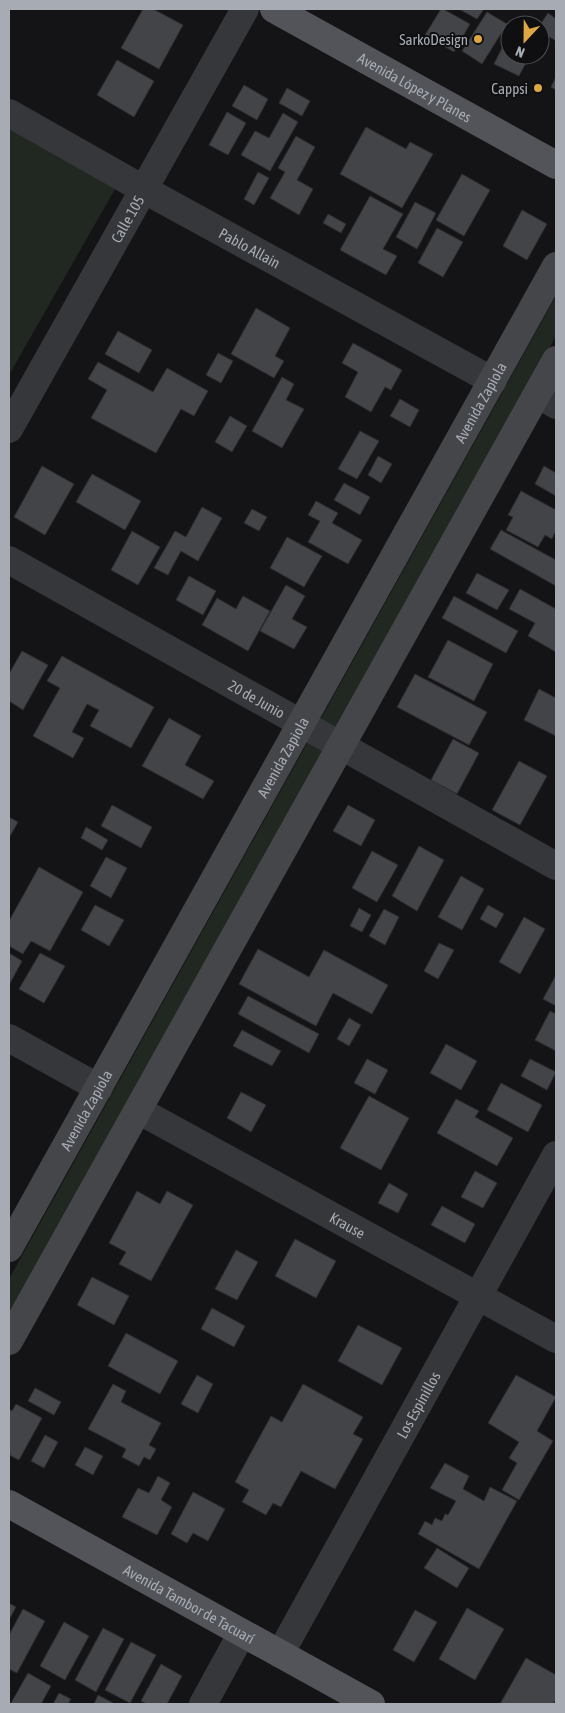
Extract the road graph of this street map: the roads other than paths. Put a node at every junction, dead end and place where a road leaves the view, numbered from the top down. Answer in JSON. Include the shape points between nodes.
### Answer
{"nodes":[{"id":1,"x":245,"y":9,"type":"edge"},
{"id":2,"x":274,"y":9,"type":"edge"},
{"id":3,"x":9,"y":113,"type":"edge"},
{"id":4,"x":556,"y":165,"type":"edge"},
{"id":5,"x":143,"y":189,"type":"junction"},
{"id":6,"x":556,"y":266,"type":"edge"},
{"id":7,"x":556,"y":360,"type":"edge"},
{"id":8,"x":493,"y":381,"type":"junction"},
{"id":9,"x":547,"y":400,"type":"edge"},
{"id":10,"x":9,"y":429,"type":"edge"},
{"id":11,"x":9,"y":560,"type":"edge"},
{"id":12,"x":301,"y":723,"type":"junction"},
{"id":13,"x":341,"y":746,"type":"junction"},
{"id":14,"x":556,"y":866,"type":"edge"},
{"id":15,"x":9,"y":1038,"type":"edge"},
{"id":16,"x":99,"y":1088,"type":"junction"},
{"id":17,"x":138,"y":1110,"type":"junction"},
{"id":18,"x":556,"y":1155,"type":"edge"},
{"id":19,"x":9,"y":1248,"type":"edge"},
{"id":20,"x":478,"y":1297,"type":"junction"},
{"id":21,"x":556,"y":1340,"type":"edge"},
{"id":22,"x":9,"y":1341,"type":"edge"},
{"id":23,"x":9,"y":1504,"type":"edge"},
{"id":24,"x":242,"y":1632,"type":"junction"},
{"id":25,"x":280,"y":1654,"type":"junction"},
{"id":26,"x":203,"y":1704,"type":"edge"},
{"id":27,"x":371,"y":1704,"type":"edge"}],
"edges":[{"from":1,"to":5,"type":"street","name":"Calle 105"},
{"from":2,"to":4,"type":"main road","name":"Avenida López y Planes"},
{"from":3,"to":5,"type":"street","name":"Pablo Allain"},
{"from":5,"to":8,"type":"street","name":"Pablo Allain"},
{"from":5,"to":10,"type":"street","name":"Calle 105"},
{"from":6,"to":8,"type":"main road","name":"Avenida Zapiola"},
{"from":7,"to":9,"type":"main road"},
{"from":8,"to":12,"type":"main road","name":"Avenida Zapiola"},
{"from":9,"to":13,"type":"main road"},
{"from":11,"to":12,"type":"street","name":"20 de Junio"},
{"from":12,"to":13,"type":"street","name":"20 de Junio"},
{"from":12,"to":16,"type":"main road","name":"Avenida Zapiola"},
{"from":13,"to":14,"type":"street","name":"20 de Junio"},
{"from":13,"to":17,"type":"main road"},
{"from":15,"to":16,"type":"street"},
{"from":16,"to":19,"type":"main road","name":"Avenida Zapiola"},
{"from":17,"to":20,"type":"street","name":"Krause"},
{"from":17,"to":22,"type":"main road"},
{"from":18,"to":20,"type":"street","name":"Los Espinillos"},
{"from":20,"to":21,"type":"street","name":"Krause"},
{"from":20,"to":25,"type":"street","name":"Los Espinillos"},
{"from":23,"to":24,"type":"main road","name":"Avenida Tambor de Tacuarí"},
{"from":24,"to":25,"type":"main road","name":"Avenida Tambor de Tacuarí"},
{"from":24,"to":26,"type":"street"},
{"from":25,"to":27,"type":"main road","name":"Avenida Tambor de Tacuarí"}]}
